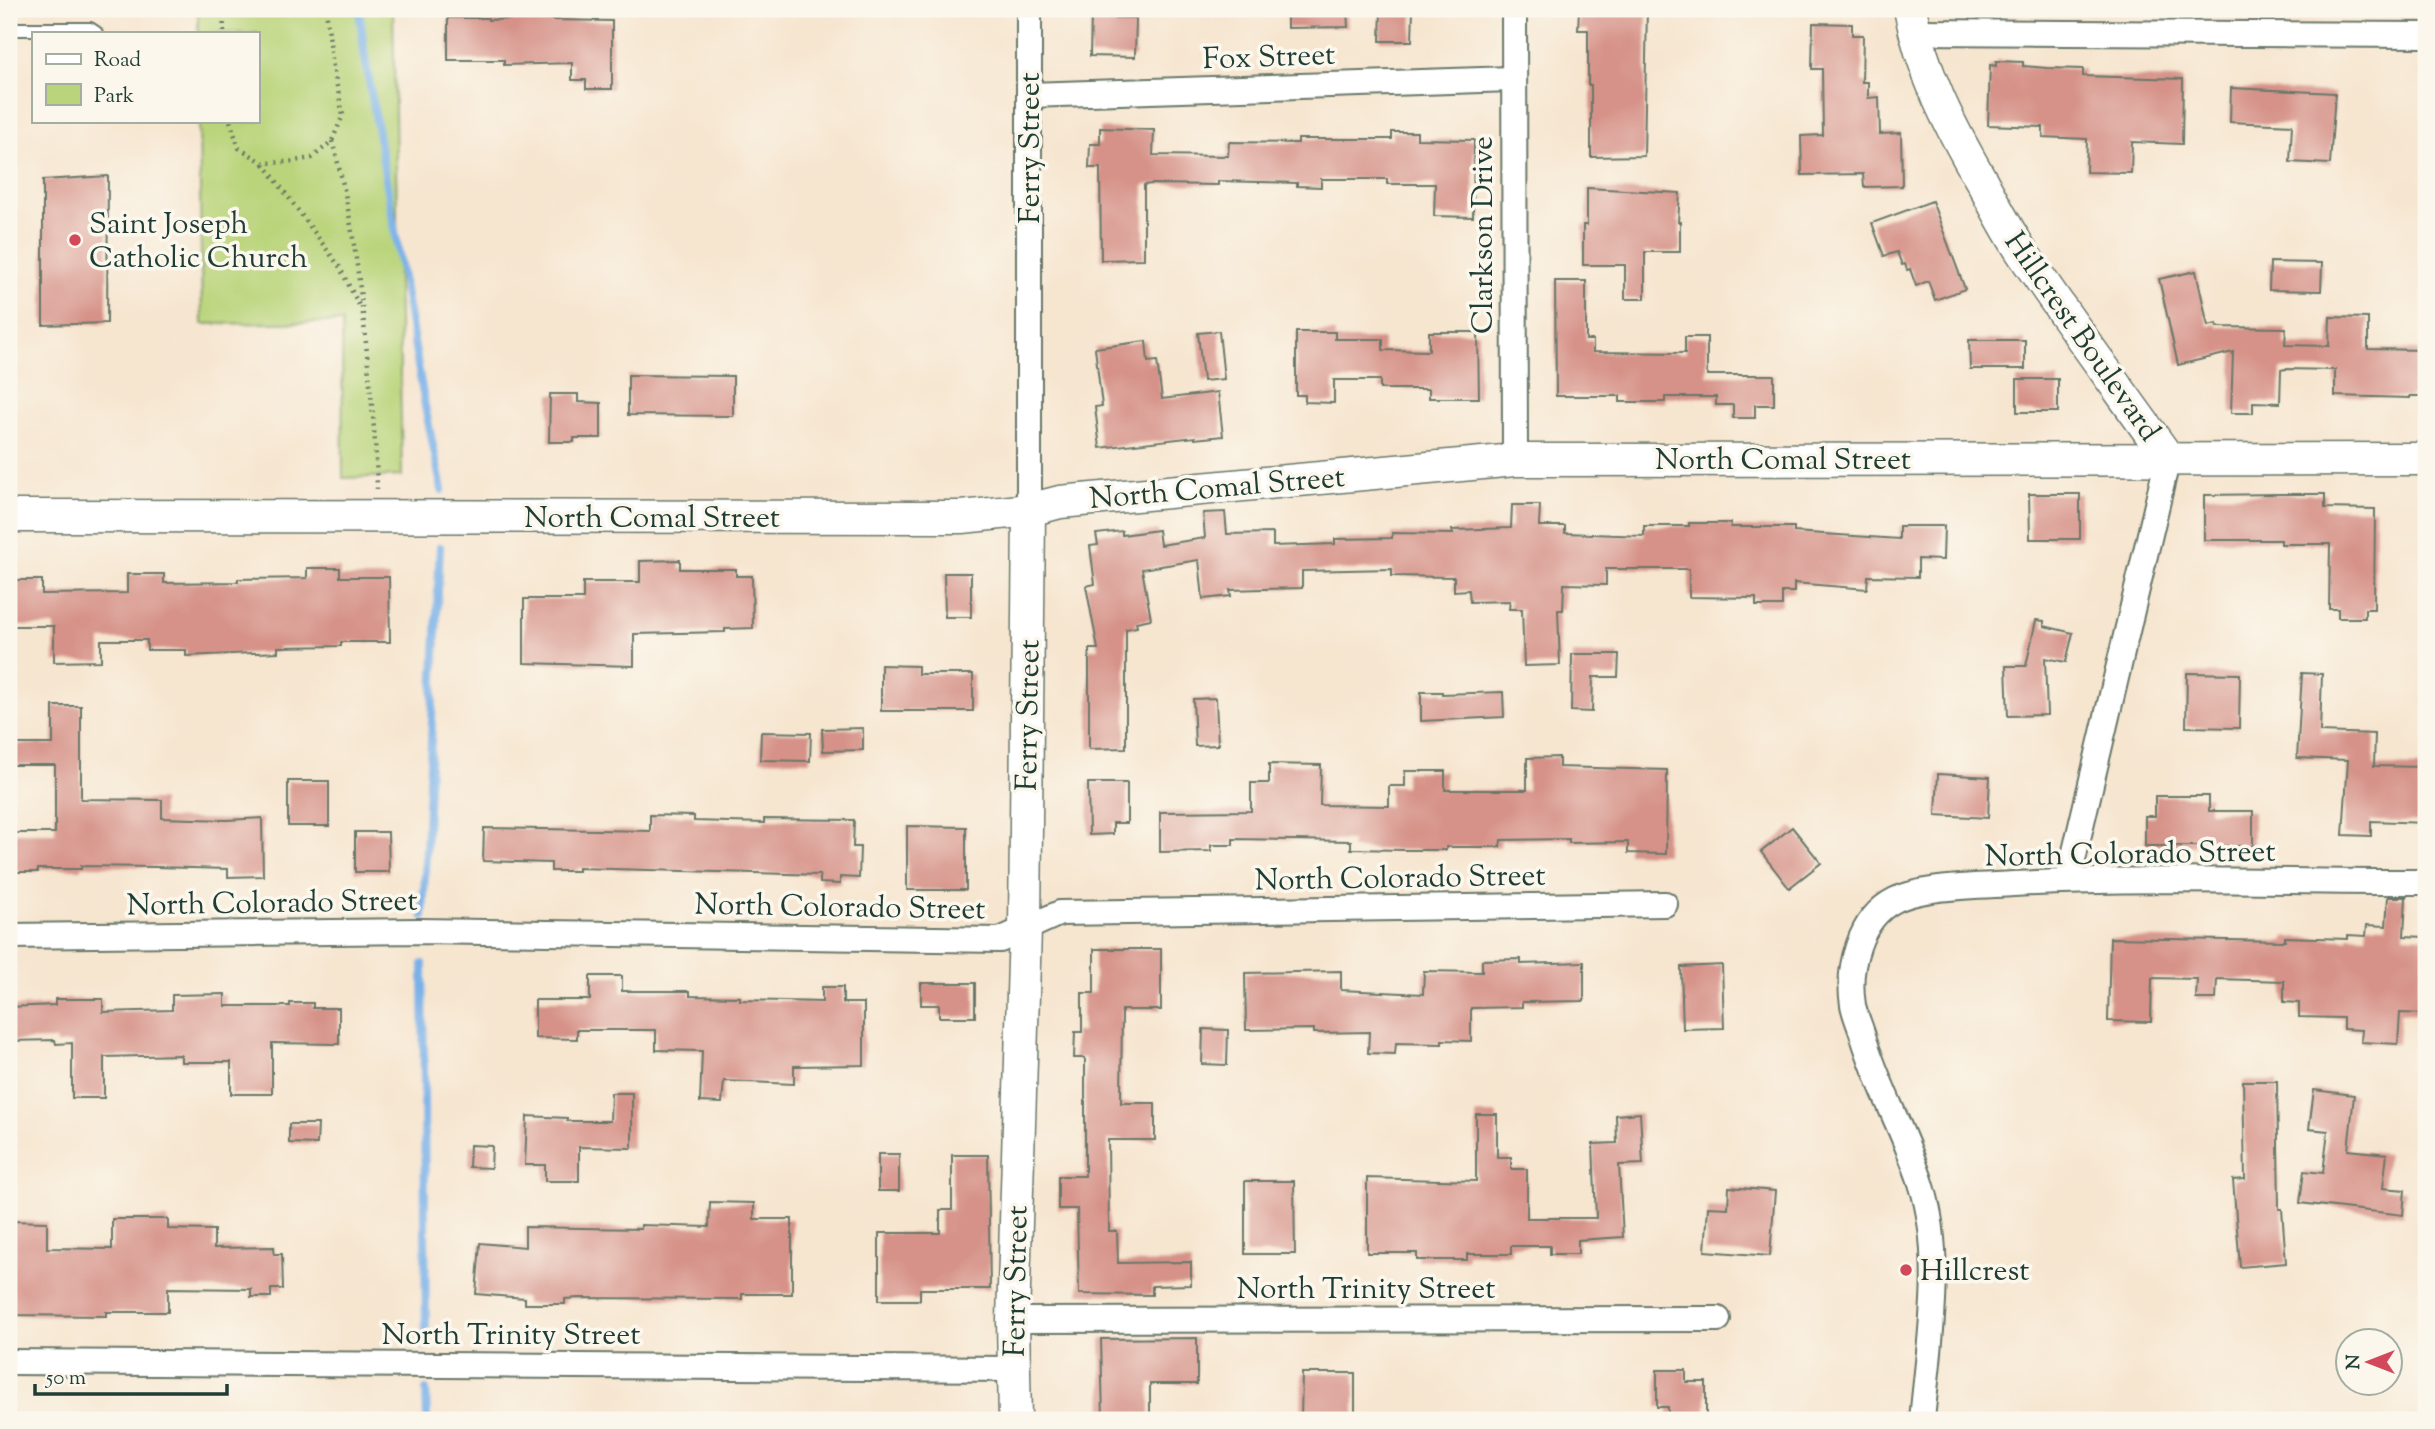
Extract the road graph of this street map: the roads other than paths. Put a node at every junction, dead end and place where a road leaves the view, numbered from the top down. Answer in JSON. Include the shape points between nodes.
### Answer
{"nodes":[{"id":1,"x":1028,"y":9,"type":"edge"},
{"id":2,"x":1514,"y":9,"type":"edge"},
{"id":3,"x":1912,"y":20,"type":"edge"},
{"id":4,"x":9,"y":29,"type":"edge"},
{"id":5,"x":94,"y":32,"type":"edge"},
{"id":6,"x":2426,"y":34,"type":"edge"},
{"id":7,"x":1513,"y":79,"type":"junction"},
{"id":8,"x":1028,"y":95,"type":"junction"},
{"id":9,"x":2168,"y":458,"type":"junction"},
{"id":10,"x":2426,"y":459,"type":"edge"},
{"id":11,"x":1516,"y":460,"type":"junction"},
{"id":12,"x":1029,"y":510,"type":"junction"},
{"id":13,"x":9,"y":516,"type":"edge"},
{"id":14,"x":2068,"y":881,"type":"junction"},
{"id":15,"x":2426,"y":882,"type":"edge"},
{"id":16,"x":1665,"y":904,"type":"dead end"},
{"id":17,"x":1025,"y":929,"type":"junction"},
{"id":18,"x":9,"y":936,"type":"edge"},
{"id":19,"x":1718,"y":1319,"type":"dead end"},
{"id":20,"x":1013,"y":1320,"type":"junction"},
{"id":21,"x":9,"y":1362,"type":"edge"},
{"id":22,"x":1013,"y":1369,"type":"junction"},
{"id":23,"x":1015,"y":1420,"type":"edge"},
{"id":24,"x":1922,"y":1420,"type":"edge"}],
"edges":[{"from":1,"to":8,"type":"street","name":"Ferry Street"},
{"from":2,"to":7,"type":"street","name":"Clarkson Drive"},
{"from":3,"to":6,"type":"street"},
{"from":3,"to":9,"type":"street","name":"Hillcrest Boulevard","via":[[1929,79],[1957,139],[2025,257]]},
{"from":4,"to":5,"type":"lane"},
{"from":7,"to":8,"type":"street","name":"Fox Street"},
{"from":7,"to":11,"type":"street","name":"Clarkson Drive"},
{"from":8,"to":12,"type":"street","name":"Ferry Street"},
{"from":9,"to":10,"type":"street","name":"North Comal Street"},
{"from":9,"to":11,"type":"street","name":"North Comal Street"},
{"from":9,"to":14,"type":"street","name":"Hillcrest Boulevard"},
{"from":11,"to":12,"type":"street","name":"North Comal Street","via":[[1060,502]]},
{"from":12,"to":13,"type":"street","name":"North Comal Street","via":[[948,517]]},
{"from":12,"to":17,"type":"street","name":"Ferry Street"},
{"from":14,"to":15,"type":"street","name":"North Colorado Street"},
{"from":14,"to":24,"type":"street","name":"North Colorado Street","via":[[1919,892],[1894,901],[1874,918],[1858,944],[1852,974],[1853,1005],[1930,1214],[1932,1294]]},
{"from":16,"to":17,"type":"street","name":"North Colorado Street","via":[[1060,913]]},
{"from":17,"to":18,"type":"street","name":"North Colorado Street","via":[[1000,940],[419,931]]},
{"from":17,"to":20,"type":"street","name":"Ferry Street"},
{"from":19,"to":20,"type":"street","name":"North Trinity Street"},
{"from":20,"to":22,"type":"street","name":"Ferry Street"},
{"from":21,"to":22,"type":"street","name":"North Trinity Street"},
{"from":22,"to":23,"type":"street","name":"Ferry Street"}]}
